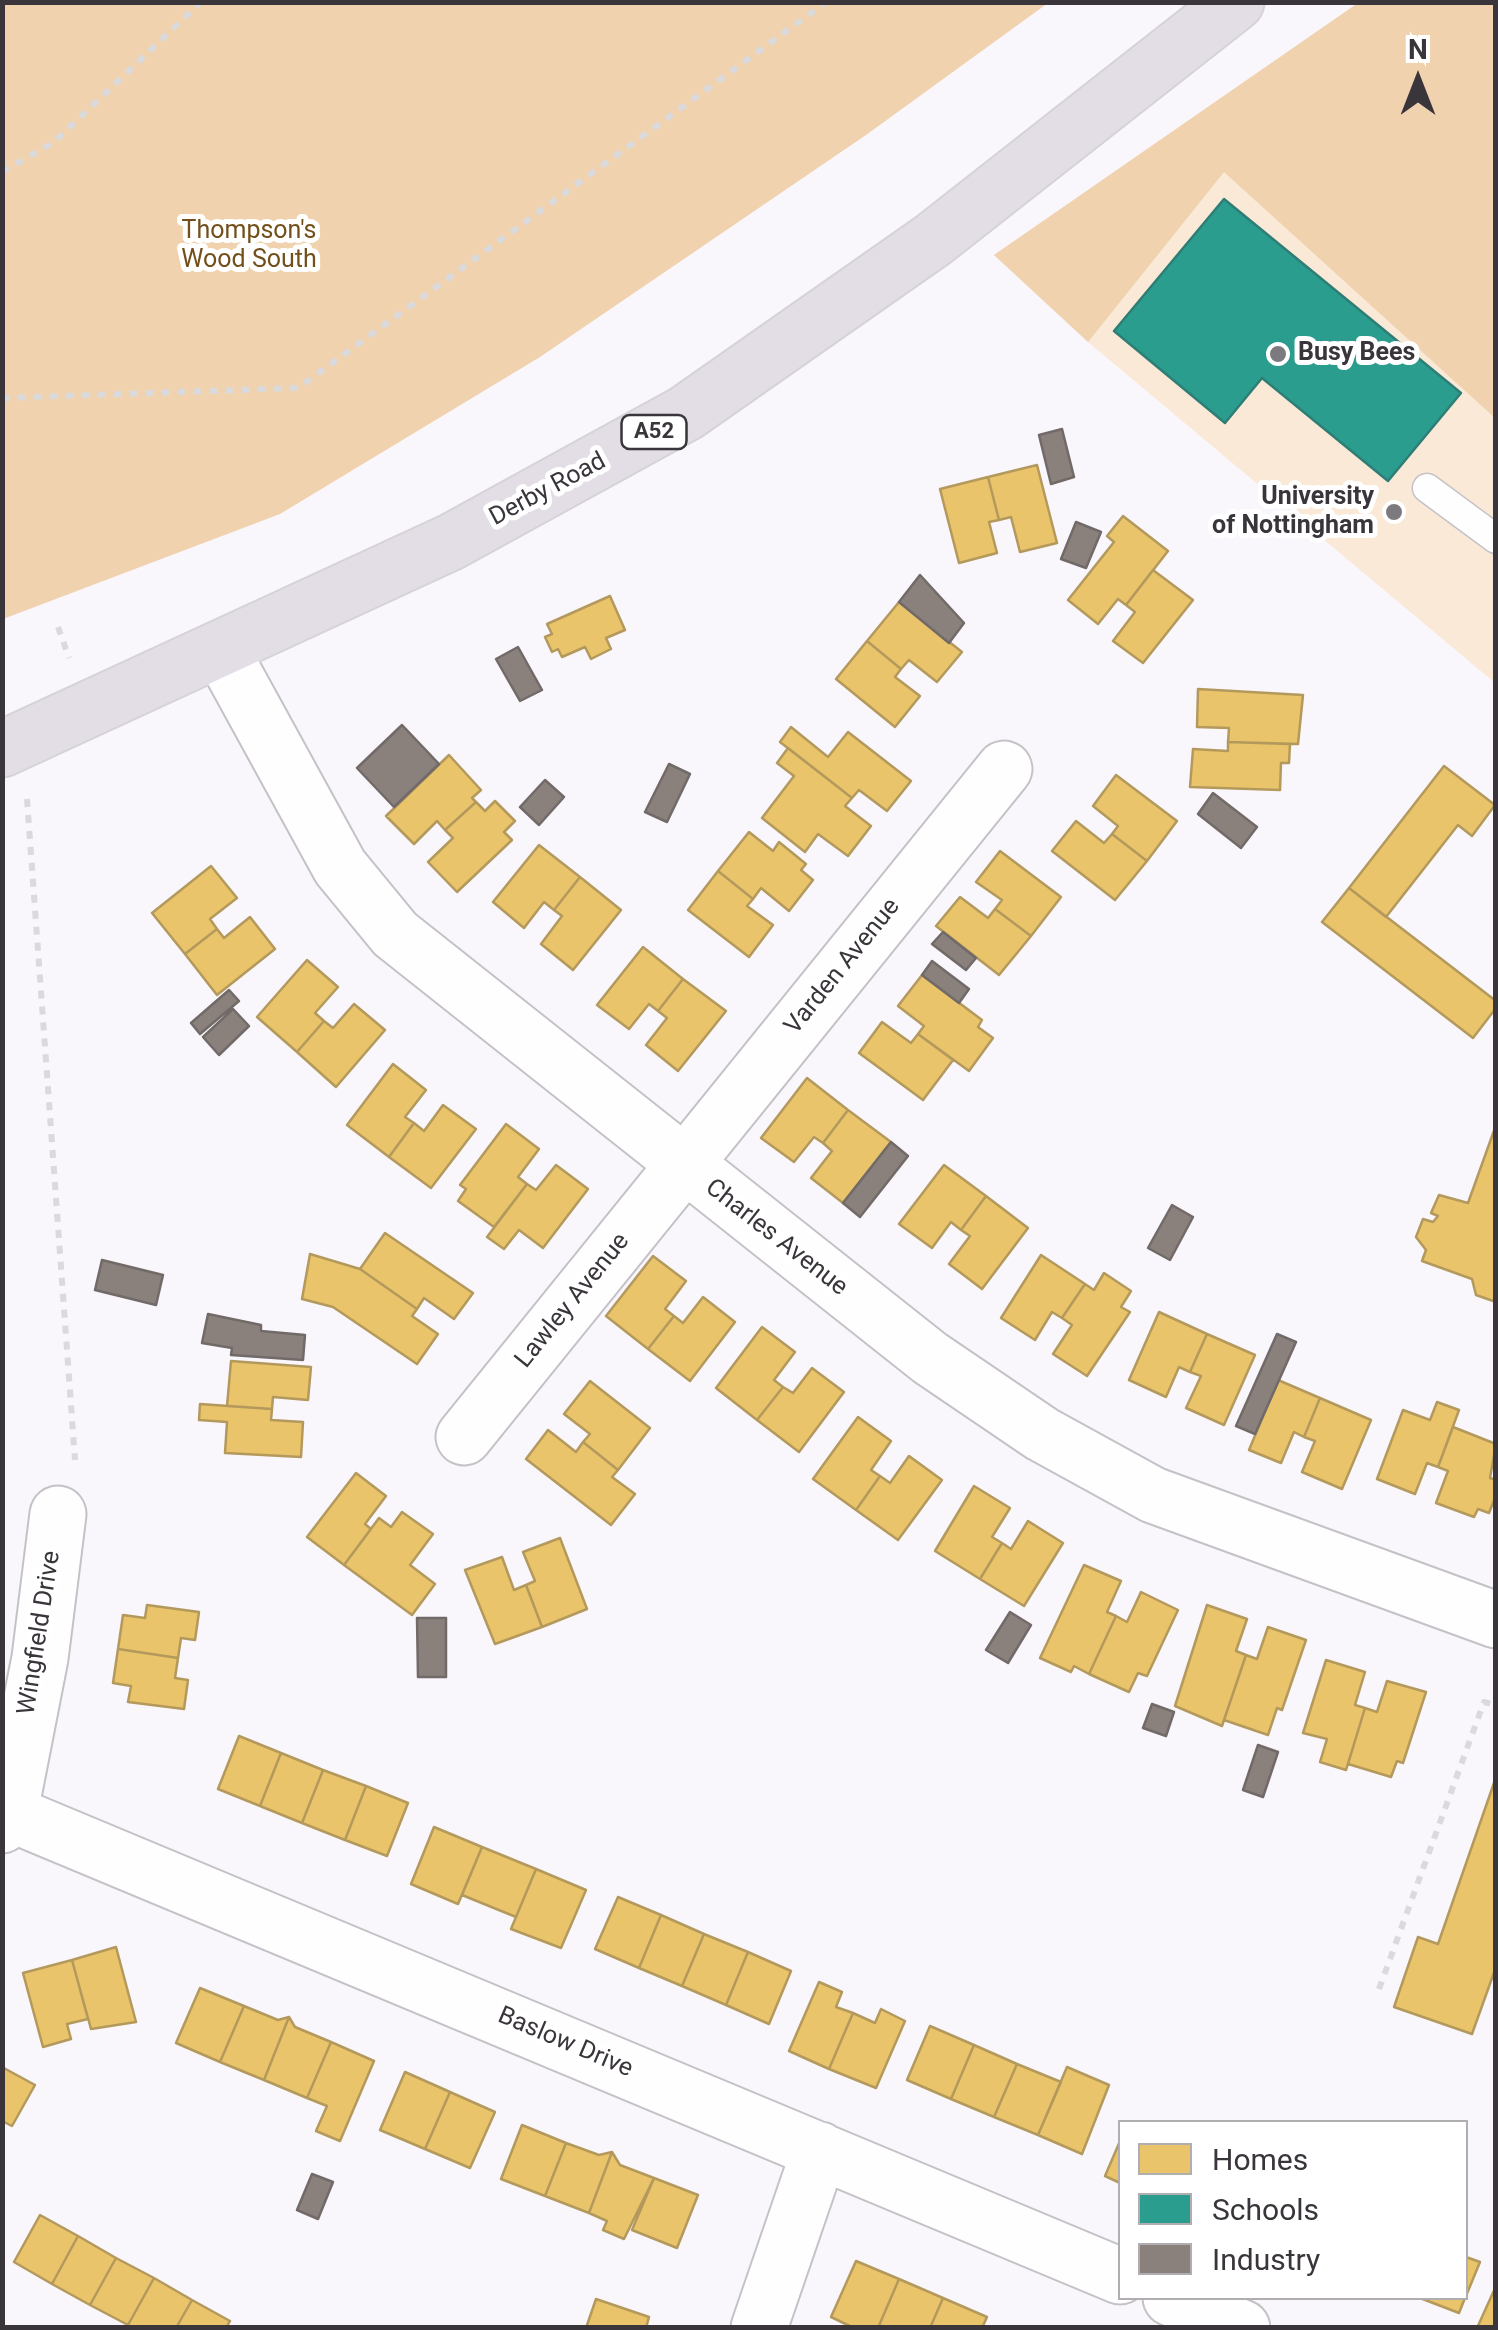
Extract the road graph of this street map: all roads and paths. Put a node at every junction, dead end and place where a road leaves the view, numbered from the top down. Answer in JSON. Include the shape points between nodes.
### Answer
{"nodes":[{"id":1,"x":201,"y":2,"type":"edge"},
{"id":2,"x":826,"y":2,"type":"edge"},
{"id":3,"x":1236,"y":2,"type":"edge"},
{"id":4,"x":2,"y":172,"type":"edge"},
{"id":5,"x":2,"y":398,"type":"edge"},
{"id":6,"x":1427,"y":488,"type":"dead end"},
{"id":7,"x":1496,"y":539,"type":"edge"},
{"id":8,"x":221,"y":650,"type":"junction"},
{"id":9,"x":14,"y":766,"type":"edge"},
{"id":10,"x":1004,"y":769,"type":"dead end"},
{"id":11,"x":682,"y":1165,"type":"junction"},
{"id":12,"x":464,"y":1436,"type":"dead end"},
{"id":13,"x":58,"y":1514,"type":"joint"},
{"id":14,"x":1496,"y":1620,"type":"edge"},
{"id":15,"x":1496,"y":1705,"type":"edge"},
{"id":16,"x":5,"y":1815,"type":"edge"},
{"id":17,"x":1379,"y":1989,"type":"dead end"},
{"id":18,"x":820,"y":2150,"type":"junction"},
{"id":19,"x":1118,"y":2275,"type":"edge"},
{"id":20,"x":1176,"y":2300,"type":"edge"},
{"id":21,"x":759,"y":2328,"type":"edge"},
{"id":22,"x":1242,"y":2328,"type":"edge"}],
"edges":[{"from":1,"to":4,"type":"path","via":[[54,142]]},
{"from":2,"to":5,"type":"path","via":[[298,388]]},
{"from":3,"to":8,"type":"highway","name":"Derby Road","number":"A52","via":[[933,240],[686,413],[451,542]]},
{"from":6,"to":7,"type":"lane"},
{"from":8,"to":9,"type":"highway","name":"Derby Road","number":"A52"},
{"from":8,"to":11,"type":"street","name":"Charles Avenue","via":[[304,808],[362,898],[396,934]]},
{"from":9,"to":13,"type":"path","via":[[75,1461]]},
{"from":10,"to":11,"type":"street","name":"Varden Avenue"},
{"from":11,"to":12,"type":"street","name":"Lawley Avenue"},
{"from":11,"to":14,"type":"street","name":"Charles Avenue","via":[[930,1358],[1105,1470],[1219,1522]]},
{"from":13,"to":16,"type":"street","name":"Wingfield Drive","via":[[40,1658]]},
{"from":15,"to":17,"type":"path","via":[[1484,1702]]},
{"from":16,"to":18,"type":"street","name":"Baslow Drive"},
{"from":18,"to":19,"type":"street","name":"Baslow Drive"},
{"from":18,"to":21,"type":"street"},
{"from":20,"to":22,"type":"street"}]}
